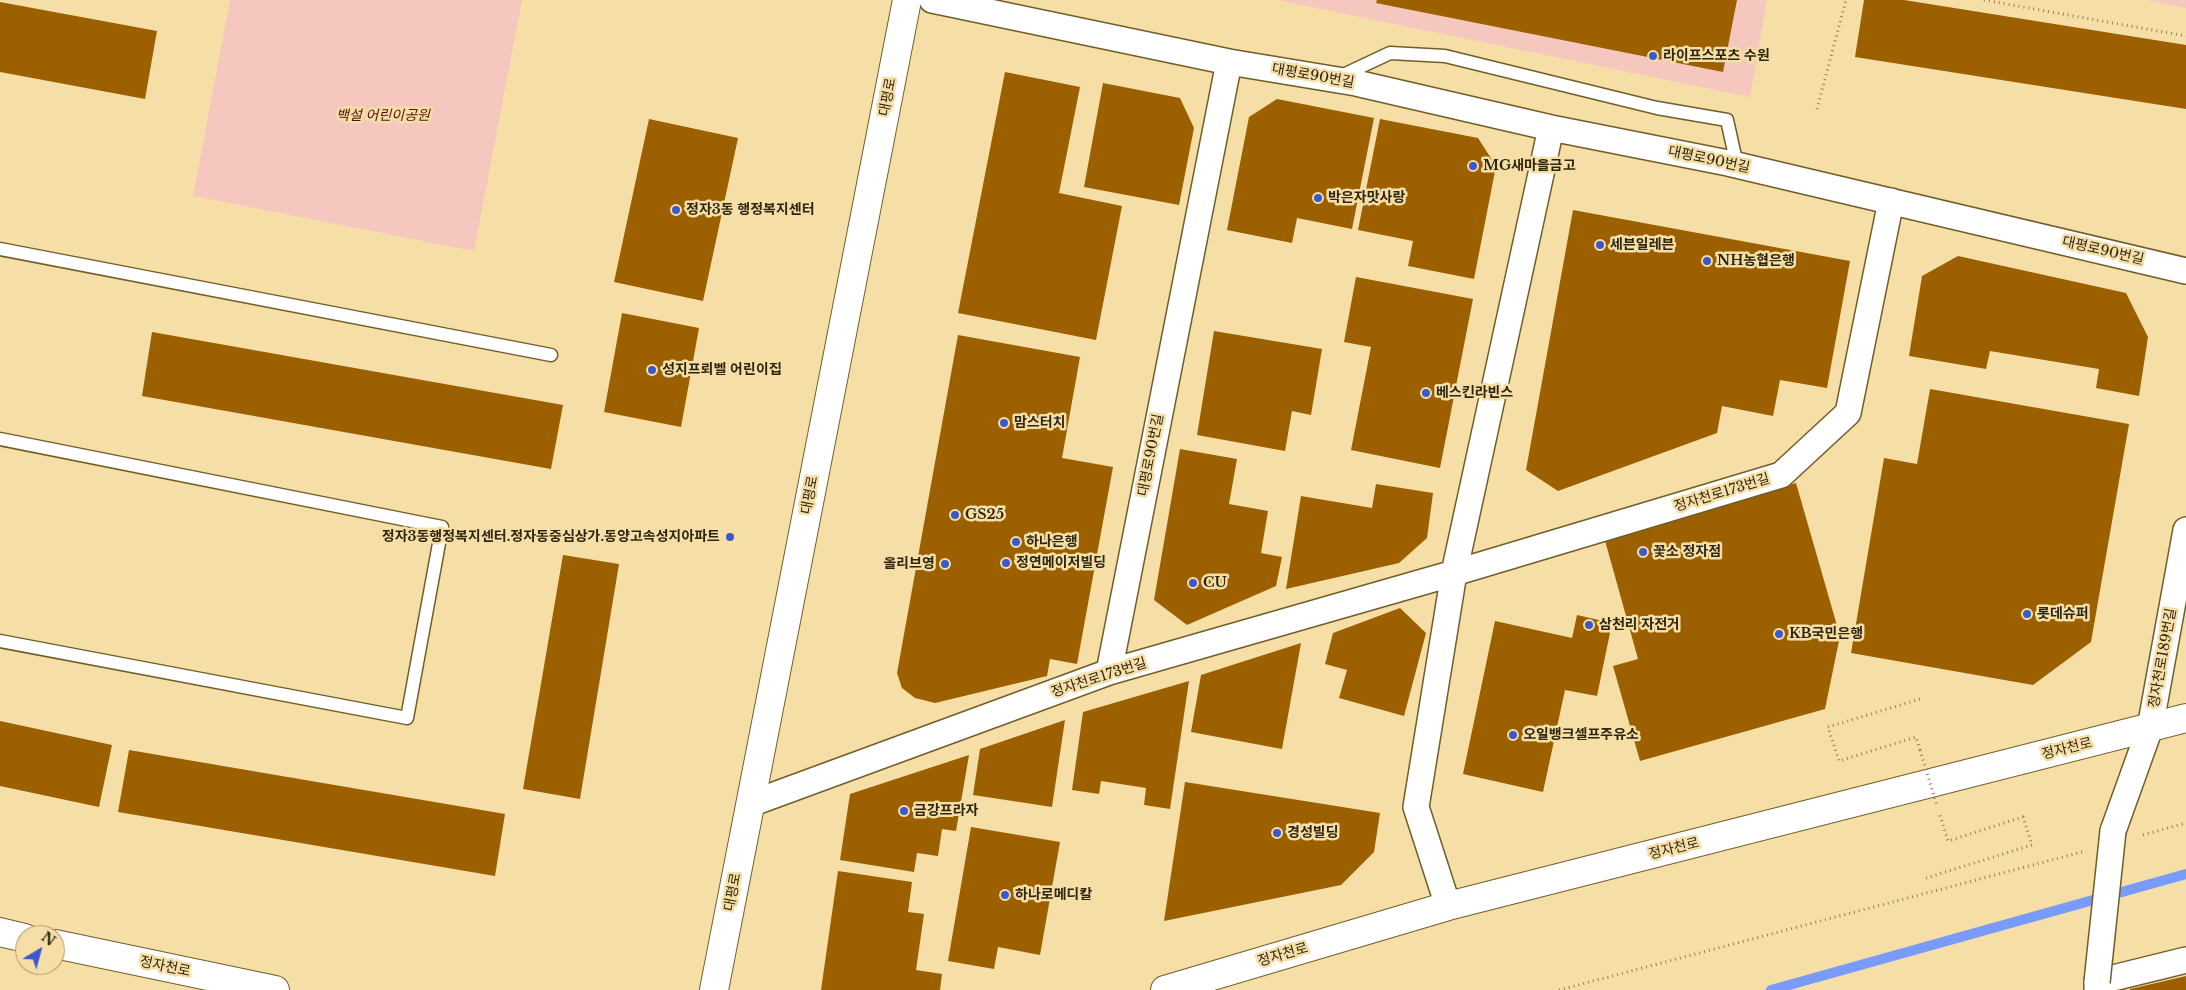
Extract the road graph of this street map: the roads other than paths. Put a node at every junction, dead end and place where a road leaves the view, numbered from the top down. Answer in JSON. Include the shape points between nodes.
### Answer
{"nodes":[{"id":1,"x":907,"y":0,"type":"edge"},
{"id":2,"x":932,"y":0,"type":"edge"},
{"id":3,"x":1229,"y":62,"type":"junction"},
{"id":4,"x":1333,"y":80,"type":"junction"},
{"id":5,"x":1551,"y":128,"type":"junction"},
{"id":6,"x":1737,"y":165,"type":"junction"},
{"id":7,"x":1891,"y":201,"type":"junction"},
{"id":8,"x":0,"y":249,"type":"edge"},
{"id":9,"x":2186,"y":271,"type":"edge"},
{"id":10,"x":551,"y":355,"type":"dead end"},
{"id":11,"x":0,"y":439,"type":"edge"},
{"id":12,"x":2186,"y":530,"type":"edge"},
{"id":13,"x":1454,"y":573,"type":"junction"},
{"id":14,"x":0,"y":641,"type":"edge"},
{"id":15,"x":1108,"y":672,"type":"junction"},
{"id":16,"x":2186,"y":718,"type":"edge"},
{"id":17,"x":2150,"y":728,"type":"junction"},
{"id":18,"x":750,"y":804,"type":"junction"},
{"id":19,"x":1448,"y":906,"type":"junction"},
{"id":20,"x":0,"y":932,"type":"edge"},
{"id":21,"x":15,"y":936,"type":"edge"},
{"id":22,"x":65,"y":946,"type":"edge"},
{"id":23,"x":2186,"y":960,"type":"edge"},
{"id":24,"x":2097,"y":986,"type":"edge"},
{"id":25,"x":275,"y":990,"type":"edge"},
{"id":26,"x":714,"y":990,"type":"edge"},
{"id":27,"x":1165,"y":990,"type":"edge"}],
"edges":[{"from":1,"to":18,"type":"street","name":"대평로"},
{"from":2,"to":3,"type":"street","name":"대평로90번길"},
{"from":3,"to":4,"type":"street","name":"대평로90번길"},
{"from":3,"to":15,"type":"street","name":"대평로90번길"},
{"from":4,"to":5,"type":"street","name":"대평로90번길"},
{"from":4,"to":6,"type":"lane","via":[[1390,53],[1445,56],[1657,108],[1727,120]]},
{"from":5,"to":6,"type":"street","name":"대평로90번길"},
{"from":5,"to":13,"type":"street"},
{"from":6,"to":7,"type":"street","name":"대평로90번길"},
{"from":7,"to":9,"type":"street","name":"대평로90번길"},
{"from":7,"to":13,"type":"street","name":"정자천로173번길","via":[[1848,413],[1781,475]]},
{"from":8,"to":10,"type":"lane"},
{"from":11,"to":14,"type":"lane","via":[[442,526],[407,718]]},
{"from":12,"to":17,"type":"street","name":"정자천로189번길"},
{"from":13,"to":15,"type":"street","name":"정자천로173번길"},
{"from":13,"to":19,"type":"street","via":[[1416,807]]},
{"from":15,"to":18,"type":"street","name":"정자천로173번길"},
{"from":16,"to":17,"type":"street","name":"정자천로"},
{"from":17,"to":19,"type":"street","name":"정자천로"},
{"from":17,"to":24,"type":"street","name":"정자천로189번길","bridge":true,"via":[[2112,831]]},
{"from":18,"to":26,"type":"street","name":"대평로"},
{"from":19,"to":27,"type":"street","name":"정자천로"},
{"from":20,"to":21,"type":"street"},
{"from":22,"to":25,"type":"street","name":"정자천로"},
{"from":23,"to":24,"type":"street"}]}
